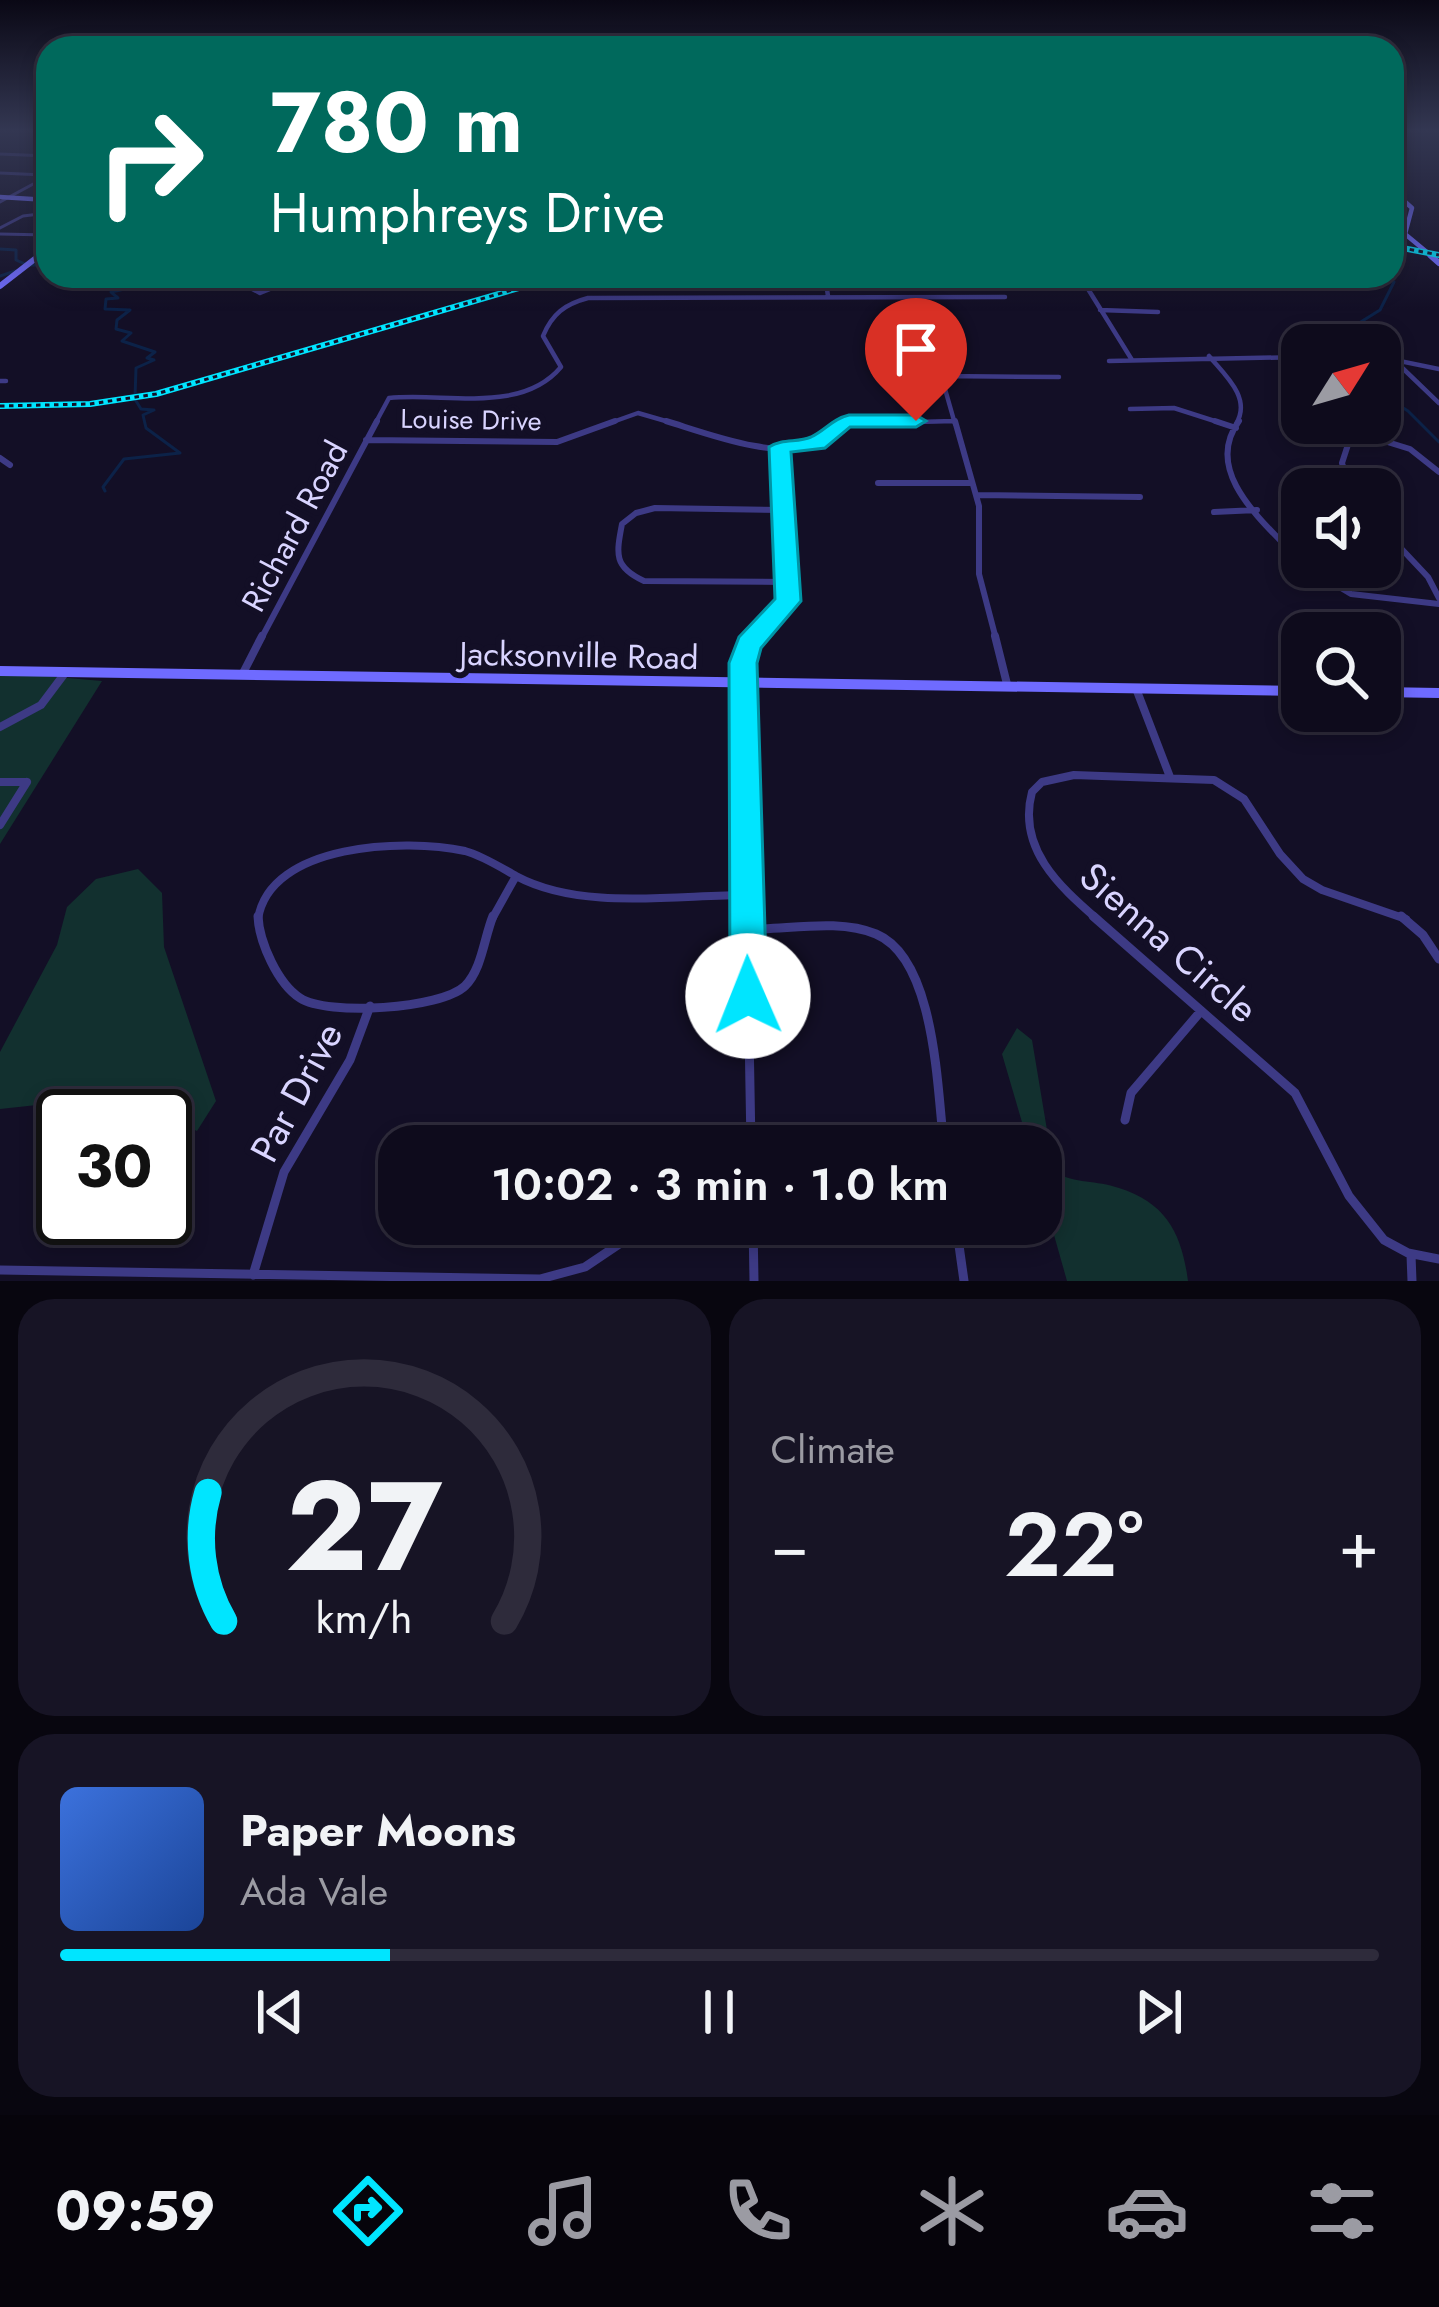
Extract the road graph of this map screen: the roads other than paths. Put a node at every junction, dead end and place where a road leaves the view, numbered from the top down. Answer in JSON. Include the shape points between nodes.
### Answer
{"nodes":[{"id":1,"x":24,"y":189,"type":"edge"},
{"id":2,"x":9,"y":197,"type":"junction"},
{"id":3,"x":36,"y":199,"type":"edge"},
{"id":4,"x":0,"y":200,"type":"edge"},
{"id":5,"x":1406,"y":202,"type":"edge"},
{"id":6,"x":36,"y":214,"type":"edge"},
{"id":7,"x":0,"y":231,"type":"edge"},
{"id":8,"x":36,"y":234,"type":"edge"},
{"id":9,"x":36,"y":258,"type":"edge"},
{"id":10,"x":1439,"y":263,"type":"edge"},
{"id":11,"x":2,"y":282,"type":"edge"},
{"id":12,"x":827,"y":288,"type":"edge"},
{"id":13,"x":1087,"y":288,"type":"edge"},
{"id":14,"x":1005,"y":296,"type":"dead end"},
{"id":15,"x":828,"y":297,"type":"junction"},
{"id":16,"x":919,"y":298,"type":"junction"},
{"id":17,"x":1100,"y":310,"type":"junction"},
{"id":18,"x":1158,"y":312,"type":"dead end"},
{"id":19,"x":1209,"y":356,"type":"junction"},
{"id":20,"x":1281,"y":358,"type":"edge"},
{"id":21,"x":1132,"y":359,"type":"junction"},
{"id":22,"x":1401,"y":360,"type":"edge"},
{"id":23,"x":1108,"y":361,"type":"dead end"},
{"id":24,"x":1401,"y":367,"type":"edge"},
{"id":25,"x":1439,"y":369,"type":"edge"},
{"id":26,"x":941,"y":376,"type":"junction"},
{"id":27,"x":1059,"y":377,"type":"dead end"},
{"id":28,"x":1439,"y":403,"type":"edge"},
{"id":29,"x":1130,"y":409,"type":"dead end"},
{"id":30,"x":954,"y":422,"type":"junction"},
{"id":31,"x":1236,"y":428,"type":"junction"},
{"id":32,"x":366,"y":440,"type":"junction"},
{"id":33,"x":1394,"y":444,"type":"edge"},
{"id":34,"x":780,"y":447,"type":"junction"},
{"id":35,"x":0,"y":458,"type":"edge"},
{"id":36,"x":10,"y":465,"type":"dead end"},
{"id":37,"x":1439,"y":472,"type":"edge"},
{"id":38,"x":878,"y":483,"type":"dead end"},
{"id":39,"x":972,"y":483,"type":"junction"},
{"id":40,"x":976,"y":495,"type":"junction"},
{"id":41,"x":1140,"y":496,"type":"dead end"},
{"id":42,"x":784,"y":510,"type":"junction"},
{"id":43,"x":1257,"y":510,"type":"junction"},
{"id":44,"x":1214,"y":512,"type":"dead end"},
{"id":45,"x":1281,"y":538,"type":"edge"},
{"id":46,"x":1401,"y":549,"type":"edge"},
{"id":47,"x":787,"y":582,"type":"junction"},
{"id":48,"x":1341,"y":588,"type":"edge"},
{"id":49,"x":1439,"y":601,"type":"edge"},
{"id":50,"x":0,"y":670,"type":"edge"},
{"id":51,"x":65,"y":673,"type":"junction"},
{"id":52,"x":241,"y":676,"type":"junction"},
{"id":53,"x":744,"y":683,"type":"junction"},
{"id":54,"x":1008,"y":687,"type":"junction"},
{"id":55,"x":1136,"y":688,"type":"junction"},
{"id":56,"x":1281,"y":691,"type":"edge"},
{"id":57,"x":1401,"y":692,"type":"edge"},
{"id":58,"x":1439,"y":693,"type":"edge"},
{"id":59,"x":0,"y":727,"type":"edge"},
{"id":60,"x":1170,"y":777,"type":"junction"},
{"id":61,"x":0,"y":782,"type":"edge"},
{"id":62,"x":0,"y":825,"type":"edge"},
{"id":63,"x":517,"y":876,"type":"junction"},
{"id":64,"x":747,"y":895,"type":"junction"},
{"id":65,"x":748,"y":929,"type":"junction"},
{"id":66,"x":1439,"y":959,"type":"edge"},
{"id":67,"x":370,"y":1006,"type":"junction"},
{"id":68,"x":1201,"y":1011,"type":"junction"},
{"id":69,"x":1124,"y":1120,"type":"dead end"},
{"id":70,"x":752,"y":1125,"type":"edge"},
{"id":71,"x":941,"y":1125,"type":"edge"},
{"id":72,"x":620,"y":1245,"type":"edge"},
{"id":73,"x":753,"y":1245,"type":"edge"},
{"id":74,"x":959,"y":1245,"type":"edge"},
{"id":75,"x":1411,"y":1255,"type":"junction"},
{"id":76,"x":1439,"y":1259,"type":"edge"},
{"id":77,"x":0,"y":1270,"type":"edge"},
{"id":78,"x":253,"y":1275,"type":"junction"},
{"id":79,"x":168,"y":1277,"type":"edge"},
{"id":80,"x":457,"y":1280,"type":"edge"},
{"id":81,"x":754,"y":1281,"type":"edge"},
{"id":82,"x":964,"y":1281,"type":"edge"},
{"id":83,"x":1412,"y":1281,"type":"edge"}],
"edges":[{"from":1,"to":2,"type":"street"},
{"from":2,"to":3,"type":"main road"},
{"from":2,"to":4,"type":"main road"},
{"from":5,"to":10,"type":"main road","via":[[1412,211],[1405,233]]},
{"from":6,"to":7,"type":"street"},
{"from":7,"to":8,"type":"street"},
{"from":9,"to":11,"type":"main road"},
{"from":12,"to":15,"type":"street"},
{"from":13,"to":17,"type":"street"},
{"from":14,"to":16,"type":"street"},
{"from":15,"to":16,"type":"street"},
{"from":15,"to":32,"type":"street","name":"Richard Road","via":[[582,299],[548,322],[544,340],[561,367],[550,380],[501,398],[389,398]]},
{"from":16,"to":26,"type":"street"},
{"from":17,"to":18,"type":"street"},
{"from":17,"to":21,"type":"street"},
{"from":19,"to":20,"type":"street"},
{"from":19,"to":21,"type":"street"},
{"from":19,"to":31,"type":"street","via":[[1242,393]]},
{"from":21,"to":23,"type":"street"},
{"from":22,"to":25,"type":"street"},
{"from":24,"to":28,"type":"street"},
{"from":26,"to":27,"type":"street"},
{"from":26,"to":30,"type":"street"},
{"from":29,"to":31,"type":"street","via":[[1174,408]]},
{"from":30,"to":34,"type":"street","via":[[849,421],[817,443]]},
{"from":30,"to":39,"type":"street"},
{"from":31,"to":43,"type":"street","via":[[1228,466]]},
{"from":32,"to":34,"type":"street","name":"Louise Drive","via":[[557,442],[645,413]]},
{"from":32,"to":52,"type":"street","name":"Richard Road"},
{"from":33,"to":37,"type":"street"},
{"from":34,"to":42,"type":"street"},
{"from":35,"to":36,"type":"street"},
{"from":38,"to":39,"type":"street"},
{"from":39,"to":40,"type":"street"},
{"from":40,"to":41,"type":"street"},
{"from":40,"to":54,"type":"street","via":[[979,574]]},
{"from":42,"to":47,"type":"street"},
{"from":42,"to":47,"type":"street","via":[[641,510],[622,524],[616,557],[623,572],[644,580]]},
{"from":43,"to":44,"type":"street"},
{"from":43,"to":45,"type":"street"},
{"from":46,"to":49,"type":"street"},
{"from":47,"to":53,"type":"street","via":[[785,607],[746,650]]},
{"from":48,"to":49,"type":"street"},
{"from":50,"to":51,"type":"main road","name":"Jacksonville Road"},
{"from":51,"to":52,"type":"main road","name":"Jacksonville Road"},
{"from":51,"to":59,"type":"street","via":[[41,705]]},
{"from":52,"to":53,"type":"main road","name":"Jacksonville Road"},
{"from":53,"to":54,"type":"main road","name":"Jacksonville Road"},
{"from":53,"to":64,"type":"street"},
{"from":54,"to":55,"type":"main road","name":"Jacksonville Road"},
{"from":55,"to":56,"type":"main road","name":"Jacksonville Road"},
{"from":55,"to":60,"type":"street"},
{"from":57,"to":58,"type":"main road"},
{"from":60,"to":66,"type":"street","name":"Sienna Circle","via":[[1212,780],[1242,795],[1301,878],[1392,910]]},
{"from":60,"to":68,"type":"street","name":"Sienna Circle","via":[[1054,777],[1031,789],[1025,809],[1052,880]]},
{"from":61,"to":62,"type":"street","via":[[27,782]]},
{"from":63,"to":64,"type":"street","via":[[555,892]]},
{"from":63,"to":67,"type":"street","via":[[460,990],[435,1004]]},
{"from":63,"to":67,"type":"street","via":[[469,852],[418,849],[346,851],[283,876],[257,924],[287,985],[310,1004]]},
{"from":64,"to":65,"type":"street"},
{"from":65,"to":70,"type":"street"},
{"from":65,"to":71,"type":"street","via":[[863,931],[907,956]]},
{"from":67,"to":78,"type":"street","name":"Par Drive","via":[[353,1061],[286,1167]]},
{"from":68,"to":69,"type":"street","via":[[1131,1093]]},
{"from":68,"to":75,"type":"street","name":"Sienna Circle","via":[[1295,1093],[1350,1203]]},
{"from":72,"to":80,"type":"street","via":[[541,1279]]},
{"from":73,"to":81,"type":"street"},
{"from":74,"to":82,"type":"street"},
{"from":75,"to":76,"type":"street"},
{"from":75,"to":83,"type":"street"},
{"from":77,"to":79,"type":"street"},
{"from":78,"to":79,"type":"street"},
{"from":78,"to":80,"type":"street"}]}
